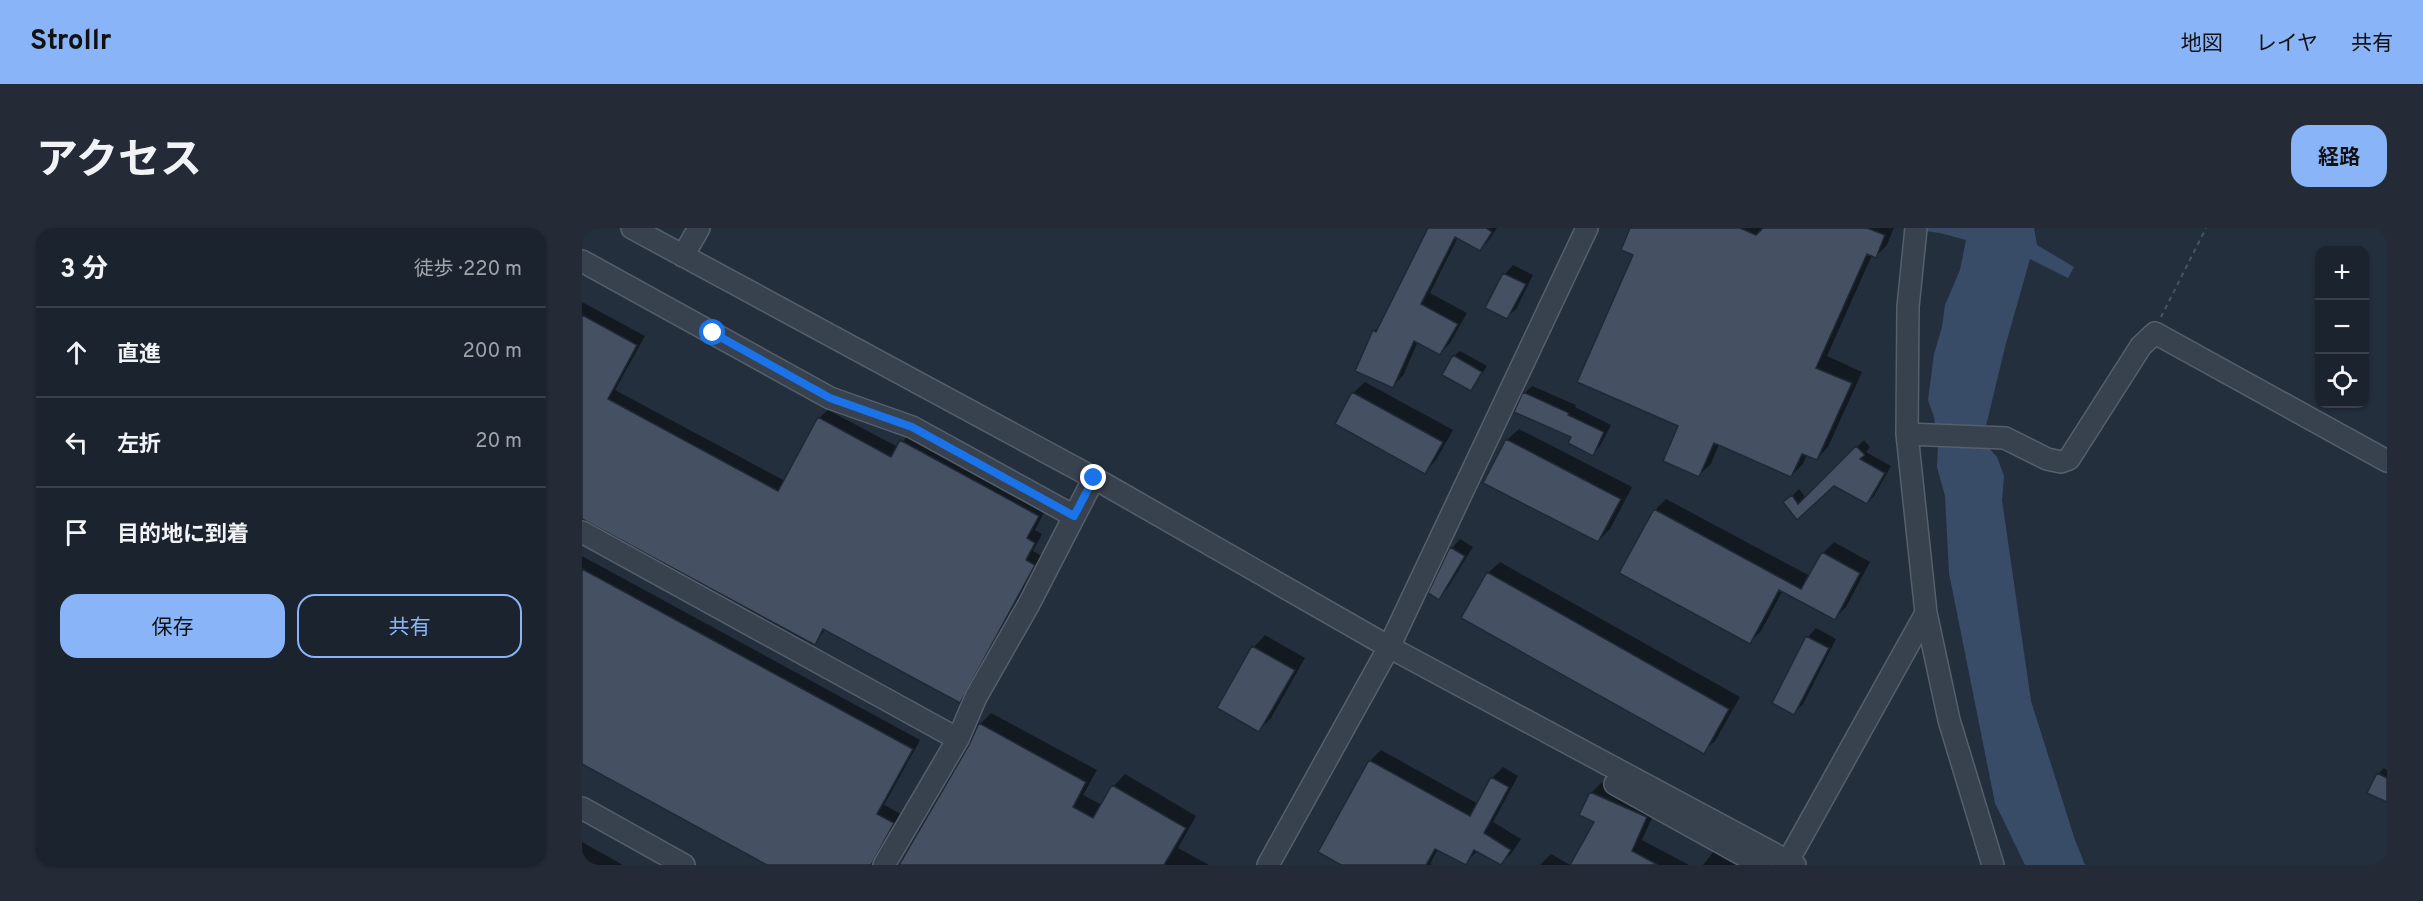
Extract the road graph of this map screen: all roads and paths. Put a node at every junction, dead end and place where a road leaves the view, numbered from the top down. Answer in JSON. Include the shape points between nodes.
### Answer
{"nodes":[{"id":1,"x":616,"y":228,"type":"edge"},
{"id":2,"x":632,"y":228,"type":"edge"},
{"id":3,"x":699,"y":228,"type":"edge"},
{"id":4,"x":1587,"y":228,"type":"edge"},
{"id":5,"x":2206,"y":228,"type":"edge"},
{"id":6,"x":1916,"y":231,"type":"edge"},
{"id":7,"x":683,"y":256,"type":"junction"},
{"id":8,"x":582,"y":261,"type":"edge"},
{"id":9,"x":2155,"y":333,"type":"junction"},
{"id":10,"x":1917,"y":434,"type":"junction"},
{"id":11,"x":2387,"y":461,"type":"edge"},
{"id":12,"x":1091,"y":485,"type":"junction"},
{"id":13,"x":1074,"y":516,"type":"junction"},
{"id":14,"x":582,"y":532,"type":"edge"},
{"id":15,"x":1926,"y":613,"type":"junction"},
{"id":16,"x":1386,"y":652,"type":"junction"},
{"id":17,"x":958,"y":739,"type":"junction"},
{"id":18,"x":582,"y":808,"type":"edge"},
{"id":19,"x":1791,"y":863,"type":"edge"},
{"id":20,"x":684,"y":865,"type":"edge"},
{"id":21,"x":884,"y":865,"type":"edge"},
{"id":22,"x":1268,"y":865,"type":"edge"},
{"id":23,"x":1761,"y":865,"type":"edge"},
{"id":24,"x":1993,"y":865,"type":"edge"}],
"edges":[{"from":1,"to":12,"type":"street"},
{"from":2,"to":7,"type":"street"},
{"from":3,"to":7,"type":"street"},
{"from":4,"to":16,"type":"street"},
{"from":5,"to":9,"type":"path"},
{"from":6,"to":10,"type":"street","via":[[1908,307]]},
{"from":7,"to":12,"type":"street"},
{"from":8,"to":13,"type":"street","via":[[830,398],[912,427]]},
{"from":9,"to":10,"type":"street","via":[[2141,346],[2069,459],[2047,459],[2005,438]]},
{"from":9,"to":11,"type":"street"},
{"from":10,"to":15,"type":"street"},
{"from":12,"to":13,"type":"street"},
{"from":12,"to":16,"type":"street"},
{"from":13,"to":17,"type":"street","via":[[976,697]]},
{"from":14,"to":17,"type":"street"},
{"from":15,"to":19,"type":"street"},
{"from":15,"to":24,"type":"street","via":[[1949,720]]},
{"from":16,"to":19,"type":"street"},
{"from":16,"to":22,"type":"street"},
{"from":16,"to":23,"type":"street"},
{"from":17,"to":21,"type":"street"},
{"from":18,"to":20,"type":"street"}]}
